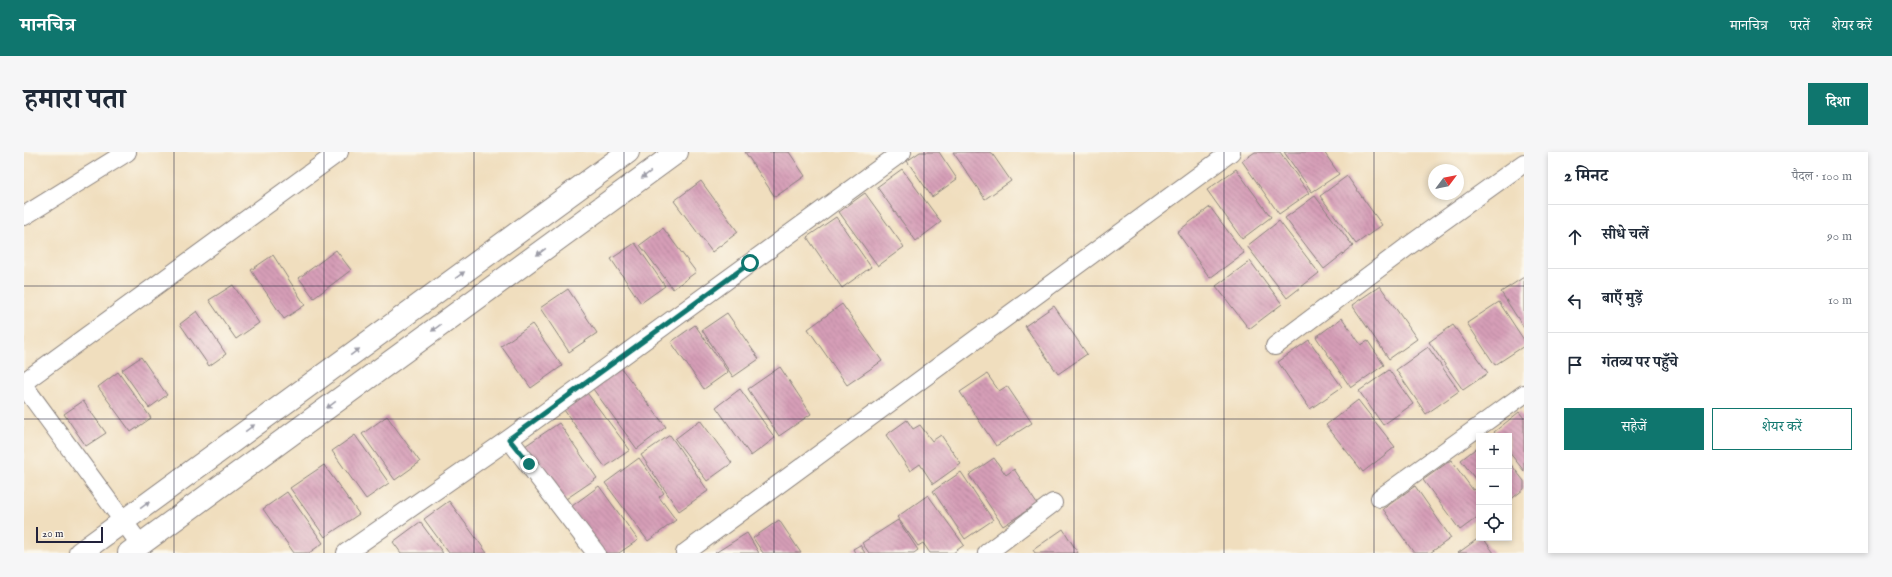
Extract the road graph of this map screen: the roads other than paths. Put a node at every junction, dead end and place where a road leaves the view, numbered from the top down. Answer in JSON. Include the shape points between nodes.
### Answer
{"nodes":[{"id":1,"x":127,"y":152,"type":"edge"},
{"id":2,"x":339,"y":152,"type":"edge"},
{"id":3,"x":628,"y":152,"type":"edge"},
{"id":4,"x":677,"y":152,"type":"edge"},
{"id":5,"x":902,"y":152,"type":"edge"},
{"id":6,"x":1231,"y":152,"type":"edge"},
{"id":7,"x":1524,"y":163,"type":"edge"},
{"id":8,"x":24,"y":216,"type":"edge"},
{"id":9,"x":1275,"y":346,"type":"dead end"},
{"id":10,"x":24,"y":382,"type":"edge"},
{"id":11,"x":24,"y":386,"type":"edge"},
{"id":12,"x":1524,"y":394,"type":"edge"},
{"id":13,"x":509,"y":439,"type":"junction"},
{"id":14,"x":1380,"y":498,"type":"dead end"},
{"id":15,"x":1053,"y":503,"type":"dead end"},
{"id":16,"x":122,"y":522,"type":"junction"},
{"id":17,"x":135,"y":549,"type":"edge"},
{"id":18,"x":80,"y":553,"type":"edge"},
{"id":19,"x":346,"y":553,"type":"edge"},
{"id":20,"x":596,"y":553,"type":"edge"},
{"id":21,"x":685,"y":553,"type":"edge"},
{"id":22,"x":987,"y":553,"type":"edge"}],
"edges":[{"from":1,"to":8,"type":"street"},
{"from":2,"to":10,"type":"street"},
{"from":16,"to":3,"type":"street","one_way":true},
{"from":4,"to":17,"type":"street","one_way":true},
{"from":5,"to":13,"type":"street"},
{"from":6,"to":21,"type":"street"},
{"from":7,"to":9,"type":"street"},
{"from":11,"to":16,"type":"street"},
{"from":12,"to":14,"type":"street"},
{"from":13,"to":19,"type":"street"},
{"from":13,"to":20,"type":"street"},
{"from":15,"to":22,"type":"street"},
{"from":16,"to":17,"type":"street"},
{"from":16,"to":18,"type":"street"}]}
